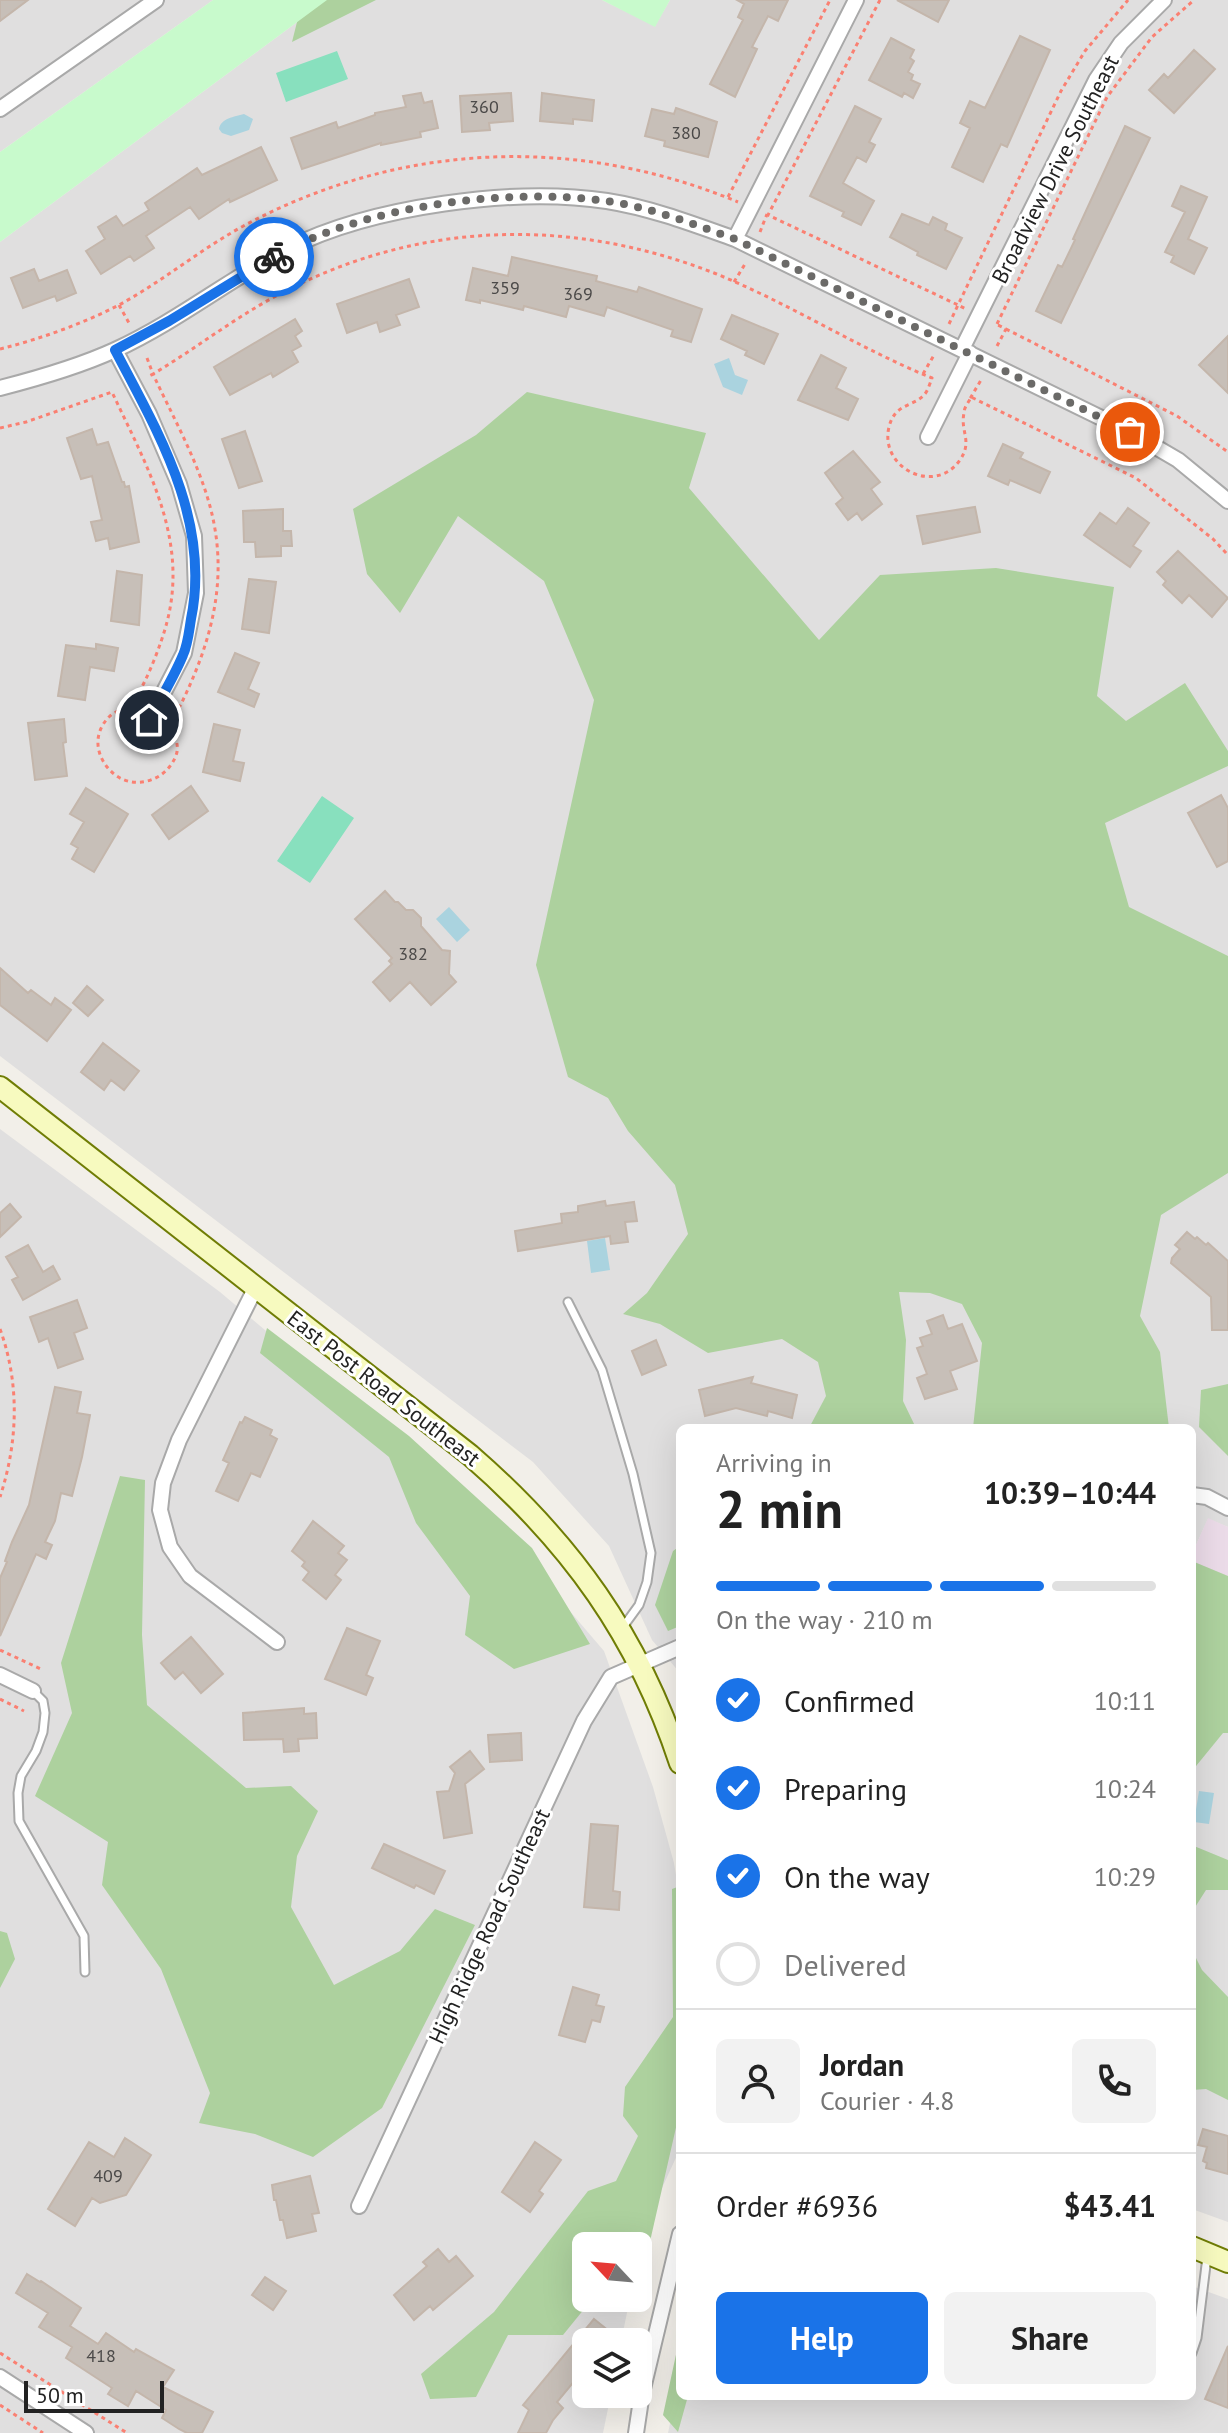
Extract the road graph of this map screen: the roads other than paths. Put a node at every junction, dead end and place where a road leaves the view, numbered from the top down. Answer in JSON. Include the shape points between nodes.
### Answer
{"nodes":[{"id":1,"x":156,"y":0,"type":"edge"},
{"id":2,"x":856,"y":0,"type":"edge"},
{"id":3,"x":1164,"y":0,"type":"edge"},
{"id":4,"x":0,"y":109,"type":"edge"},
{"id":5,"x":735,"y":239,"type":"junction"},
{"id":6,"x":115,"y":350,"type":"junction"},
{"id":7,"x":966,"y":351,"type":"junction"},
{"id":8,"x":0,"y":388,"type":"edge"},
{"id":9,"x":928,"y":437,"type":"dead end"},
{"id":10,"x":1228,"y":501,"type":"edge"},
{"id":11,"x":138,"y":742,"type":"dead end"},
{"id":12,"x":0,"y":1087,"type":"edge"},
{"id":13,"x":256,"y":1287,"type":"junction"},
{"id":14,"x":568,"y":1302,"type":"dead end"},
{"id":15,"x":1196,"y":1496,"type":"edge"},
{"id":16,"x":1228,"y":1508,"type":"edge"},
{"id":17,"x":621,"y":1629,"type":"junction"},
{"id":18,"x":277,"y":1642,"type":"dead end"},
{"id":19,"x":676,"y":1649,"type":"edge"},
{"id":20,"x":640,"y":1666,"type":"junction"},
{"id":21,"x":0,"y":1675,"type":"edge"},
{"id":22,"x":33,"y":1691,"type":"joint"},
{"id":23,"x":676,"y":1751,"type":"edge"},
{"id":24,"x":85,"y":1972,"type":"dead end"},
{"id":25,"x":359,"y":2206,"type":"dead end"},
{"id":26,"x":1200,"y":2250,"type":"edge"},
{"id":27,"x":676,"y":2251,"type":"edge"},
{"id":28,"x":1228,"y":2262,"type":"edge"},
{"id":29,"x":1196,"y":2341,"type":"edge"},
{"id":30,"x":0,"y":2377,"type":"edge"},
{"id":31,"x":86,"y":2433,"type":"edge"},
{"id":32,"x":636,"y":2433,"type":"edge"}],
"edges":[{"from":1,"to":4,"type":"street"},
{"from":2,"to":5,"type":"street"},
{"from":3,"to":7,"type":"street","name":"Broadview Drive Southeast","via":[[1121,43],[1096,80]]},
{"from":5,"to":6,"type":"street","via":[[607,201],[481,199],[417,207],[289,248]]},
{"from":5,"to":7,"type":"street"},
{"from":6,"to":8,"type":"street"},
{"from":6,"to":11,"type":"street","via":[[179,484],[194,536],[196,593],[184,653]]},
{"from":7,"to":9,"type":"street","name":"Broadview Drive Southeast"},
{"from":7,"to":10,"type":"street","via":[[1130,432],[1178,460]]},
{"from":12,"to":13,"type":"main road","name":"East Post Road Southeast"},
{"from":13,"to":17,"type":"main road","name":"East Post Road Southeast","via":[[498,1480],[575,1563]]},
{"from":13,"to":18,"type":"street","via":[[179,1440],[163,1483],[160,1510],[170,1547],[190,1576]]},
{"from":14,"to":17,"type":"lane","via":[[602,1370],[651,1553],[639,1605]]},
{"from":15,"to":16,"type":"street"},
{"from":17,"to":20,"type":"main road","name":"East Post Road Southeast"},
{"from":19,"to":20,"type":"street","name":"High Ridge Road Southeast"},
{"from":20,"to":23,"type":"main road","name":"East Post Road Southeast"},
{"from":20,"to":25,"type":"street","name":"High Ridge Road Southeast","via":[[611,1677],[584,1721]]},
{"from":21,"to":22,"type":"street"},
{"from":22,"to":24,"type":"lane","via":[[43,1701],[43,1732],[21,1776],[19,1821],[84,1936]]},
{"from":26,"to":28,"type":"main road"},
{"from":26,"to":29,"type":"lane"},
{"from":27,"to":32,"type":"street"},
{"from":30,"to":31,"type":"street"}]}
